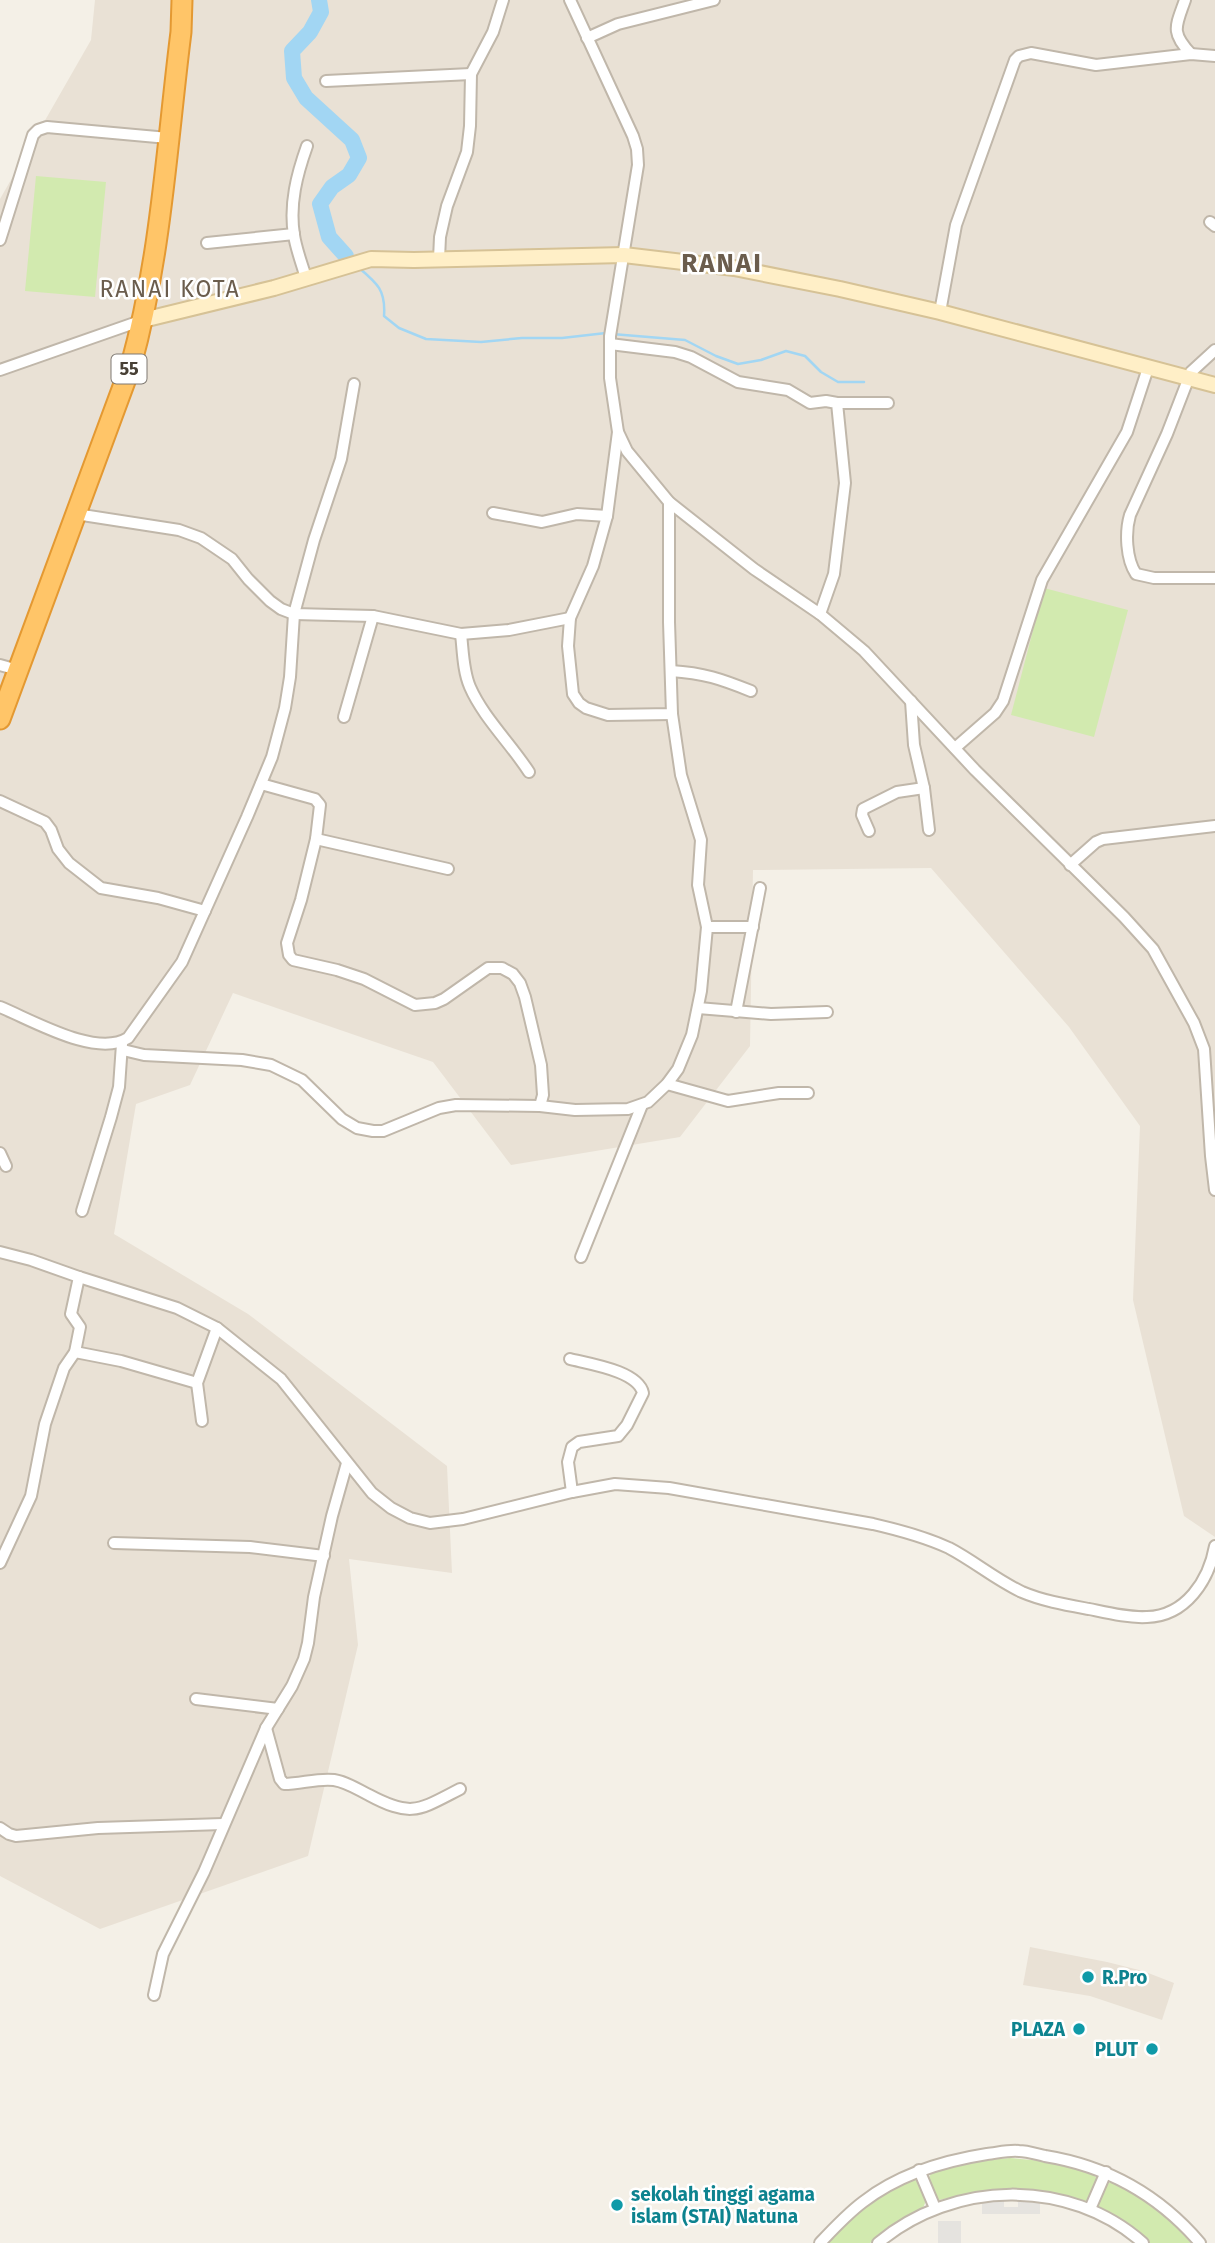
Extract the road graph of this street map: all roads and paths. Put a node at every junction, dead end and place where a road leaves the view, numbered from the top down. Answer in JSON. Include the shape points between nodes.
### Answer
{"nodes":[{"id":1,"x":182,"y":0,"type":"edge"},
{"id":2,"x":503,"y":0,"type":"edge"},
{"id":3,"x":570,"y":0,"type":"edge"},
{"id":4,"x":714,"y":0,"type":"edge"},
{"id":5,"x":1185,"y":0,"type":"edge"},
{"id":6,"x":587,"y":38,"type":"junction"},
{"id":7,"x":1191,"y":54,"type":"junction"},
{"id":8,"x":1215,"y":57,"type":"edge"},
{"id":9,"x":471,"y":74,"type":"junction"},
{"id":10,"x":326,"y":81,"type":"dead end"},
{"id":11,"x":168,"y":138,"type":"junction"},
{"id":12,"x":307,"y":146,"type":"dead end"},
{"id":13,"x":294,"y":234,"type":"junction"},
{"id":14,"x":0,"y":240,"type":"edge"},
{"id":15,"x":207,"y":243,"type":"dead end"},
{"id":16,"x":624,"y":255,"type":"junction"},
{"id":17,"x":439,"y":259,"type":"junction"},
{"id":18,"x":306,"y":278,"type":"junction"},
{"id":19,"x":940,"y":312,"type":"junction"},
{"id":20,"x":143,"y":320,"type":"junction"},
{"id":21,"x":610,"y":340,"type":"junction"},
{"id":22,"x":1215,"y":350,"type":"edge"},
{"id":23,"x":1148,"y":368,"type":"junction"},
{"id":24,"x":0,"y":370,"type":"edge"},
{"id":25,"x":1189,"y":378,"type":"junction"},
{"id":26,"x":354,"y":384,"type":"dead end"},
{"id":27,"x":1215,"y":385,"type":"edge"},
{"id":28,"x":836,"y":403,"type":"junction"},
{"id":29,"x":888,"y":403,"type":"dead end"},
{"id":30,"x":618,"y":432,"type":"junction"},
{"id":31,"x":669,"y":502,"type":"junction"},
{"id":32,"x":493,"y":513,"type":"dead end"},
{"id":33,"x":76,"y":514,"type":"junction"},
{"id":34,"x":607,"y":516,"type":"junction"},
{"id":35,"x":1215,"y":578,"type":"edge"},
{"id":36,"x":293,"y":614,"type":"junction"},
{"id":37,"x":820,"y":614,"type":"junction"},
{"id":38,"x":373,"y":616,"type":"junction"},
{"id":39,"x":570,"y":618,"type":"junction"},
{"id":40,"x":461,"y":634,"type":"junction"},
{"id":41,"x":9,"y":668,"type":"edge"},
{"id":42,"x":671,"y":671,"type":"junction"},
{"id":43,"x":751,"y":691,"type":"dead end"},
{"id":44,"x":911,"y":701,"type":"junction"},
{"id":45,"x":672,"y":714,"type":"junction"},
{"id":46,"x":344,"y":717,"type":"dead end"},
{"id":47,"x":0,"y":719,"type":"edge"},
{"id":48,"x":955,"y":748,"type":"junction"},
{"id":49,"x":529,"y":772,"type":"dead end"},
{"id":50,"x":261,"y":784,"type":"junction"},
{"id":51,"x":924,"y":788,"type":"junction"},
{"id":52,"x":0,"y":801,"type":"edge"},
{"id":53,"x":1215,"y":825,"type":"edge"},
{"id":54,"x":929,"y":830,"type":"dead end"},
{"id":55,"x":869,"y":831,"type":"dead end"},
{"id":56,"x":317,"y":839,"type":"junction"},
{"id":57,"x":1070,"y":865,"type":"junction"},
{"id":58,"x":448,"y":869,"type":"dead end"},
{"id":59,"x":760,"y":888,"type":"dead end"},
{"id":60,"x":205,"y":911,"type":"junction"},
{"id":61,"x":707,"y":927,"type":"junction"},
{"id":62,"x":752,"y":927,"type":"junction"},
{"id":63,"x":0,"y":1007,"type":"edge"},
{"id":64,"x":698,"y":1008,"type":"junction"},
{"id":65,"x":736,"y":1012,"type":"junction"},
{"id":66,"x":827,"y":1012,"type":"dead end"},
{"id":67,"x":122,"y":1046,"type":"junction"},
{"id":68,"x":667,"y":1084,"type":"junction"},
{"id":69,"x":808,"y":1093,"type":"dead end"},
{"id":70,"x":642,"y":1105,"type":"junction"},
{"id":71,"x":540,"y":1106,"type":"junction"},
{"id":72,"x":0,"y":1153,"type":"edge"},
{"id":73,"x":6,"y":1166,"type":"dead end"},
{"id":74,"x":1215,"y":1190,"type":"edge"},
{"id":75,"x":82,"y":1211,"type":"dead end"},
{"id":76,"x":0,"y":1252,"type":"edge"},
{"id":77,"x":581,"y":1257,"type":"dead end"},
{"id":78,"x":79,"y":1278,"type":"junction"},
{"id":79,"x":217,"y":1328,"type":"junction"},
{"id":80,"x":75,"y":1352,"type":"junction"},
{"id":81,"x":570,"y":1359,"type":"dead end"},
{"id":82,"x":197,"y":1383,"type":"junction"},
{"id":83,"x":202,"y":1422,"type":"dead end"},
{"id":84,"x":347,"y":1463,"type":"junction"},
{"id":85,"x":572,"y":1492,"type":"junction"},
{"id":86,"x":114,"y":1543,"type":"dead end"},
{"id":87,"x":1214,"y":1551,"type":"edge"},
{"id":88,"x":324,"y":1556,"type":"junction"},
{"id":89,"x":0,"y":1563,"type":"edge"},
{"id":90,"x":196,"y":1699,"type":"dead end"},
{"id":91,"x":278,"y":1709,"type":"junction"},
{"id":92,"x":266,"y":1728,"type":"junction"},
{"id":93,"x":460,"y":1789,"type":"dead end"},
{"id":94,"x":223,"y":1825,"type":"junction"},
{"id":95,"x":0,"y":1828,"type":"edge"},
{"id":96,"x":154,"y":1995,"type":"dead end"},
{"id":97,"x":919,"y":2170,"type":"junction"},
{"id":98,"x":1106,"y":2172,"type":"junction"},
{"id":99,"x":935,"y":2208,"type":"junction"},
{"id":100,"x":1090,"y":2210,"type":"junction"},
{"id":101,"x":820,"y":2243,"type":"edge"},
{"id":102,"x":878,"y":2243,"type":"edge"},
{"id":103,"x":1143,"y":2243,"type":"edge"},
{"id":104,"x":1200,"y":2243,"type":"edge"}],
"edges":[{"from":1,"to":11,"type":"highway","number":"55"},
{"from":2,"to":9,"type":"street","via":[[493,32]]},
{"from":3,"to":6,"type":"street"},
{"from":4,"to":6,"type":"street","via":[[618,24]]},
{"from":5,"to":7,"type":"street","via":[[1176,32]]},
{"from":6,"to":16,"type":"street","via":[[637,149]]},
{"from":7,"to":8,"type":"street"},
{"from":7,"to":19,"type":"street","via":[[1100,65],[1031,53],[1015,60],[956,225]]},
{"from":9,"to":10,"type":"street"},
{"from":9,"to":17,"type":"street","via":[[467,152],[447,206]]},
{"from":11,"to":14,"type":"street","via":[[47,127],[38,130]]},
{"from":11,"to":20,"type":"highway","number":"55"},
{"from":12,"to":13,"type":"street","via":[[297,175]]},
{"from":13,"to":15,"type":"street"},
{"from":13,"to":18,"type":"street"},
{"from":16,"to":17,"type":"street"},
{"from":16,"to":19,"type":"street","via":[[734,268]]},
{"from":16,"to":21,"type":"street"},
{"from":17,"to":18,"type":"street","via":[[371,259]]},
{"from":18,"to":20,"type":"street"},
{"from":19,"to":23,"type":"street"},
{"from":20,"to":24,"type":"street"},
{"from":20,"to":33,"type":"highway","number":"55"},
{"from":21,"to":28,"type":"street","via":[[691,357],[738,382],[788,390],[810,403]]},
{"from":21,"to":30,"type":"street"},
{"from":22,"to":25,"type":"street"},
{"from":23,"to":25,"type":"street"},
{"from":23,"to":48,"type":"street","via":[[1127,432],[1042,580],[1003,701]]},
{"from":25,"to":27,"type":"street"},
{"from":25,"to":35,"type":"street","via":[[1130,514],[1130,559],[1136,574],[1147,578]]},
{"from":26,"to":36,"type":"street","via":[[341,459]]},
{"from":28,"to":29,"type":"street"},
{"from":28,"to":37,"type":"street","via":[[845,483],[834,574]]},
{"from":30,"to":31,"type":"street","via":[[637,466]]},
{"from":30,"to":34,"type":"street"},
{"from":31,"to":37,"type":"street"},
{"from":31,"to":42,"type":"street"},
{"from":32,"to":34,"type":"street","via":[[542,522],[577,514]]},
{"from":33,"to":36,"type":"street","via":[[180,530],[201,538],[232,559],[270,600]]},
{"from":33,"to":41,"type":"highway","number":"55"},
{"from":34,"to":39,"type":"street","via":[[593,566]]},
{"from":36,"to":38,"type":"street"},
{"from":36,"to":50,"type":"street","via":[[285,708]]},
{"from":37,"to":44,"type":"street","via":[[864,651]]},
{"from":38,"to":40,"type":"street"},
{"from":38,"to":46,"type":"street"},
{"from":39,"to":40,"type":"street"},
{"from":39,"to":45,"type":"street","via":[[570,670],[579,703],[608,715]]},
{"from":40,"to":49,"type":"street","via":[[470,687]]},
{"from":41,"to":47,"type":"highway","number":"55"},
{"from":42,"to":43,"type":"street","via":[[715,676]]},
{"from":42,"to":45,"type":"street"},
{"from":44,"to":48,"type":"street"},
{"from":44,"to":51,"type":"street","via":[[914,746]]},
{"from":45,"to":61,"type":"street","via":[[681,775],[701,840],[698,885]]},
{"from":48,"to":57,"type":"street"},
{"from":50,"to":56,"type":"street","via":[[315,799],[320,805]]},
{"from":50,"to":60,"type":"street"},
{"from":51,"to":54,"type":"street"},
{"from":51,"to":55,"type":"street","via":[[897,792],[863,809]]},
{"from":52,"to":60,"type":"street","via":[[45,822],[69,863],[101,888]]},
{"from":53,"to":57,"type":"street","via":[[1103,839]]},
{"from":56,"to":58,"type":"street"},
{"from":56,"to":71,"type":"street","via":[[287,943],[293,960],[364,979],[415,1005],[444,999],[488,968],[513,974],[525,997],[541,1065]]},
{"from":57,"to":74,"type":"street","via":[[1153,949],[1194,1023],[1204,1049]]},
{"from":59,"to":62,"type":"street"},
{"from":60,"to":67,"type":"street","via":[[182,962]]},
{"from":61,"to":62,"type":"street"},
{"from":61,"to":64,"type":"street"},
{"from":62,"to":65,"type":"street"},
{"from":63,"to":67,"type":"street","via":[[76,1039]]},
{"from":64,"to":65,"type":"street"},
{"from":64,"to":68,"type":"street","via":[[685,1054]]},
{"from":65,"to":66,"type":"street"},
{"from":67,"to":71,"type":"street","via":[[144,1055],[271,1065],[302,1080],[342,1119],[373,1131],[446,1106]]},
{"from":67,"to":75,"type":"street","via":[[119,1087]]},
{"from":68,"to":69,"type":"street","via":[[728,1101]]},
{"from":68,"to":70,"type":"street"},
{"from":70,"to":71,"type":"street","via":[[575,1110]]},
{"from":70,"to":77,"type":"street"},
{"from":72,"to":73,"type":"street"},
{"from":76,"to":78,"type":"street"},
{"from":78,"to":79,"type":"street","via":[[177,1308]]},
{"from":78,"to":80,"type":"street","via":[[71,1314],[80,1327]]},
{"from":79,"to":82,"type":"street"},
{"from":79,"to":84,"type":"street","via":[[281,1379]]},
{"from":80,"to":82,"type":"street"},
{"from":80,"to":89,"type":"street","via":[[64,1368],[45,1424],[31,1496]]},
{"from":81,"to":85,"type":"street","via":[[622,1373],[638,1382],[643,1393],[618,1436],[572,1447],[568,1462]]},
{"from":82,"to":83,"type":"street"},
{"from":84,"to":85,"type":"street","via":[[391,1508],[430,1523]]},
{"from":84,"to":88,"type":"street"},
{"from":85,"to":87,"type":"street","via":[[631,1484],[873,1524],[929,1539],[1023,1592],[1069,1606],[1138,1617],[1157,1616],[1181,1606],[1201,1584]]},
{"from":86,"to":88,"type":"street"},
{"from":88,"to":91,"type":"street","via":[[304,1659]]},
{"from":90,"to":91,"type":"street"},
{"from":91,"to":92,"type":"street"},
{"from":92,"to":93,"type":"street","via":[[284,1784],[348,1783],[401,1810]]},
{"from":92,"to":94,"type":"street"},
{"from":94,"to":95,"type":"street","via":[[98,1828],[16,1836]]},
{"from":94,"to":96,"type":"street","via":[[163,1954]]},
{"from":97,"to":98,"type":"street","via":[[956,2159],[1018,2151]]},
{"from":97,"to":99,"type":"street"},
{"from":97,"to":101,"type":"street","via":[[863,2202]]},
{"from":98,"to":100,"type":"street"},
{"from":98,"to":104,"type":"street","via":[[1162,2204]]},
{"from":99,"to":100,"type":"street","via":[[1014,2194],[1043,2196]]},
{"from":99,"to":102,"type":"street"},
{"from":100,"to":103,"type":"street"}]}
